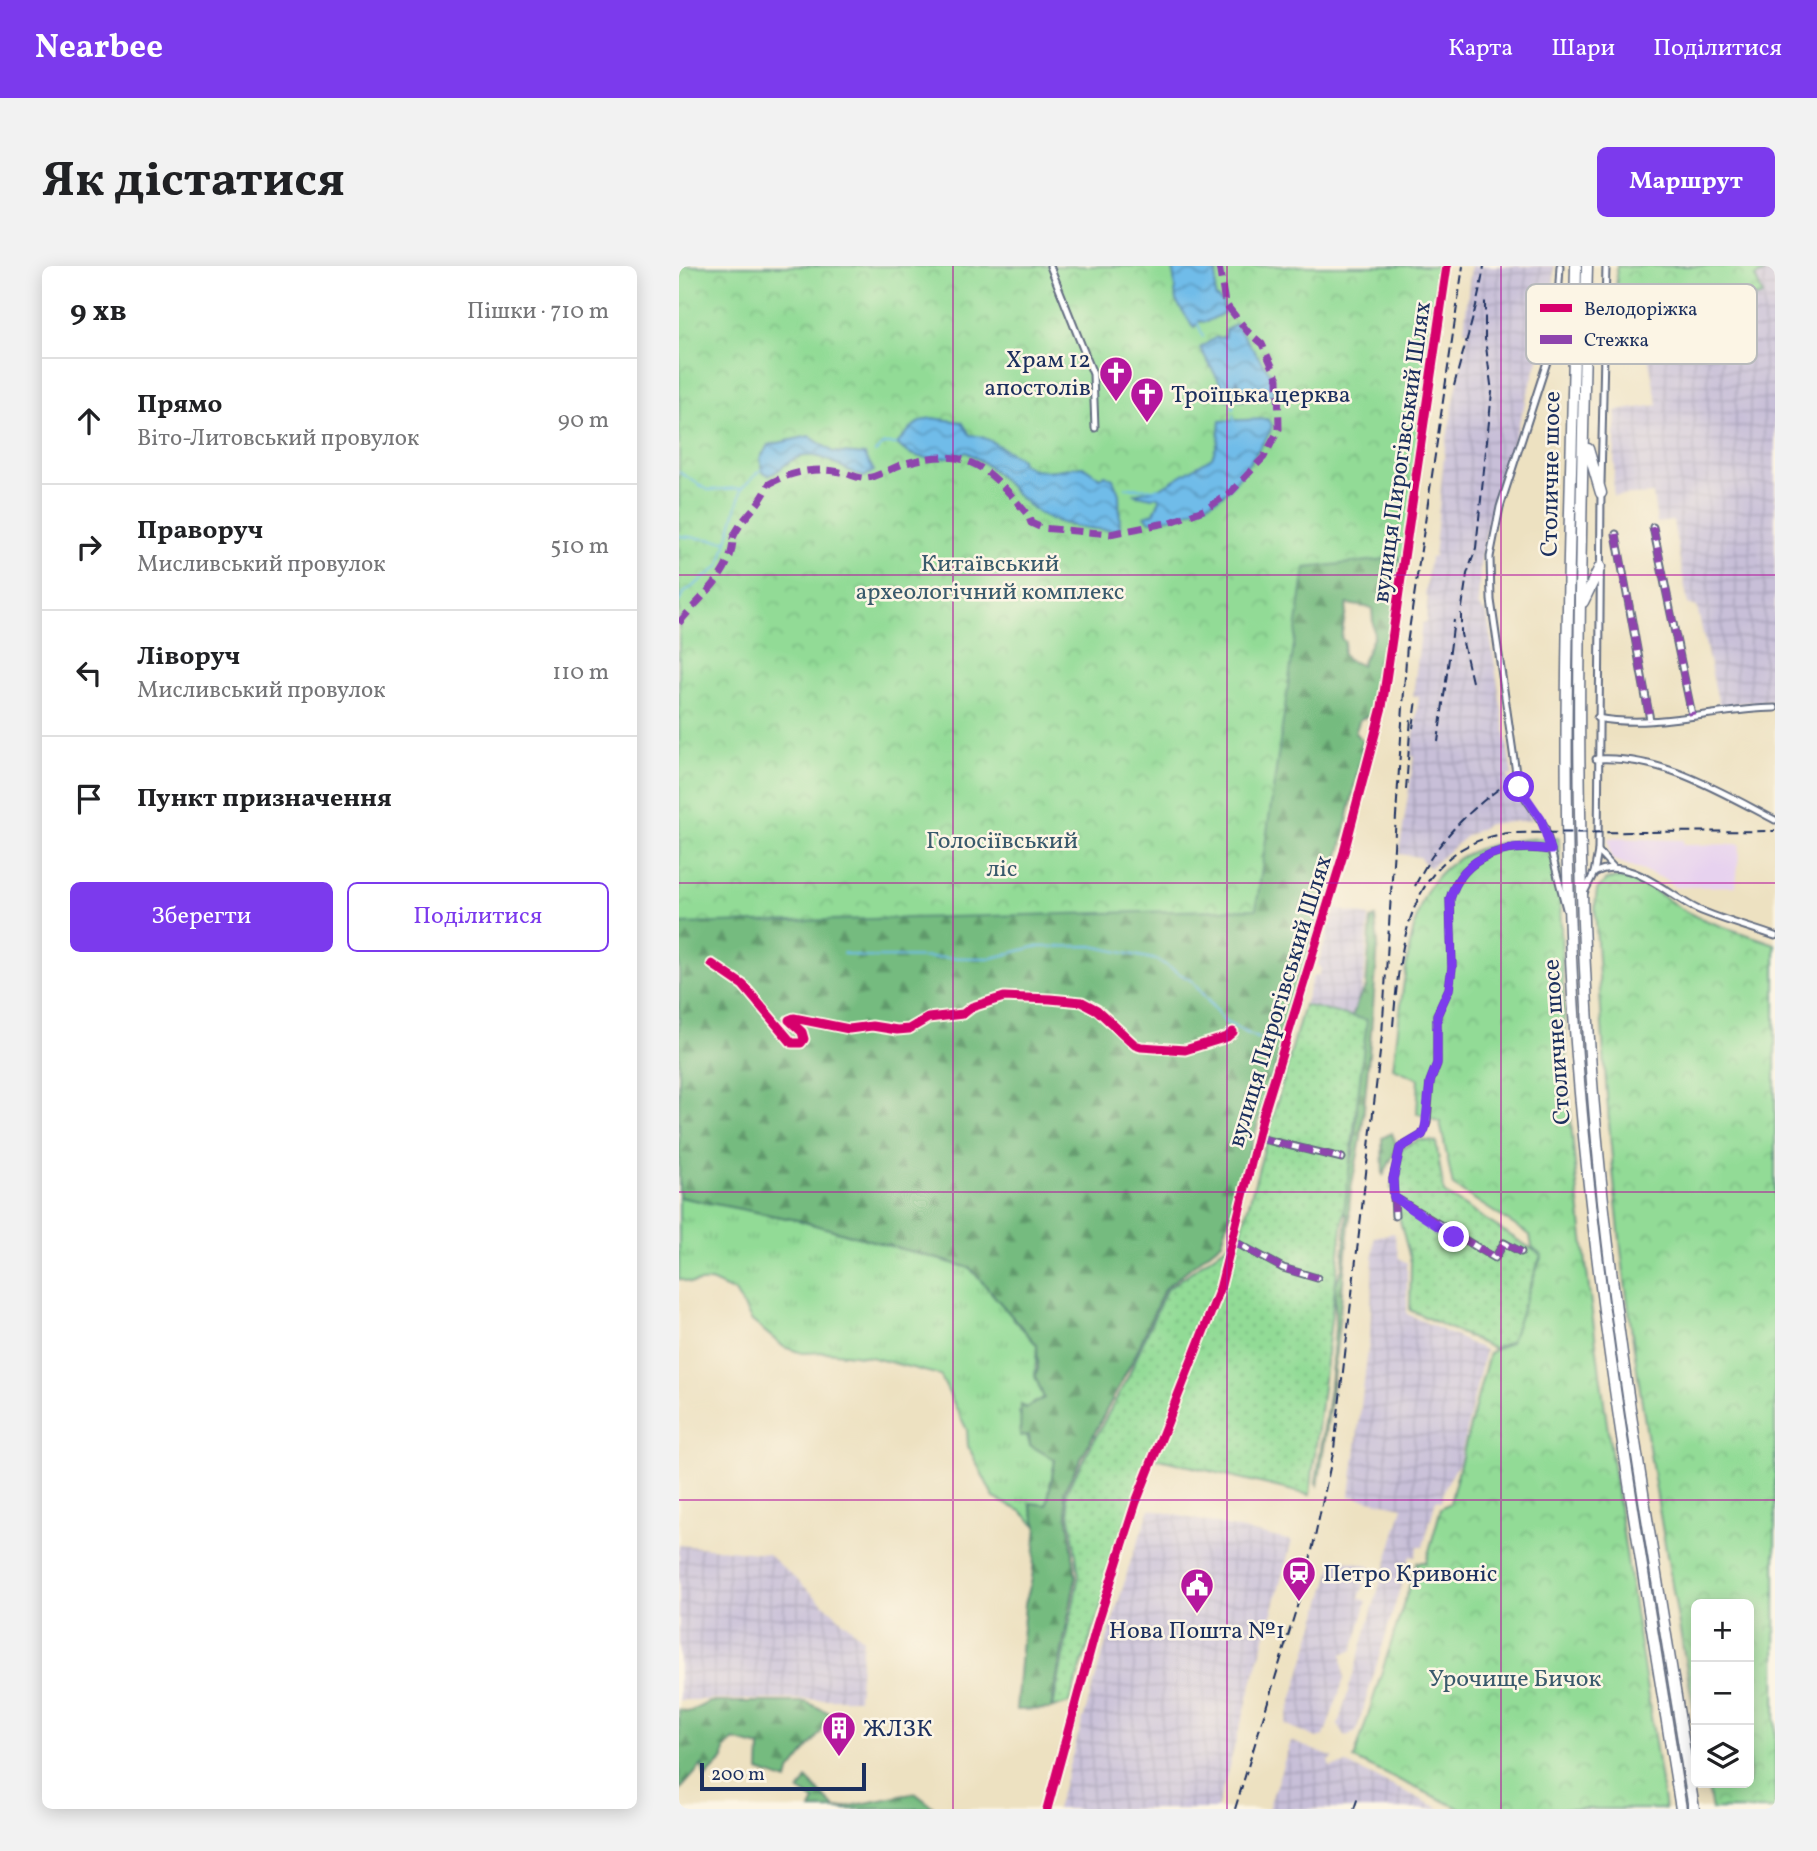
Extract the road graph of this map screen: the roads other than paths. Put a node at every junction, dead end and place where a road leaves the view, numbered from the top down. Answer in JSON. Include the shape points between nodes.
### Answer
{"nodes":[{"id":1,"x":1050,"y":266,"type":"edge"},
{"id":2,"x":1447,"y":266,"type":"edge"},
{"id":3,"x":1559,"y":266,"type":"edge"},
{"id":4,"x":1571,"y":266,"type":"edge"},
{"id":5,"x":1576,"y":266,"type":"edge"},
{"id":6,"x":1590,"y":266,"type":"edge"},
{"id":7,"x":1606,"y":266,"type":"edge"},
{"id":8,"x":1558,"y":284,"type":"edge"},
{"id":9,"x":1574,"y":284,"type":"edge"},
{"id":10,"x":1576,"y":284,"type":"edge"},
{"id":11,"x":1588,"y":284,"type":"edge"},
{"id":12,"x":1606,"y":284,"type":"edge"},
{"id":13,"x":1546,"y":364,"type":"edge"},
{"id":14,"x":1574,"y":364,"type":"edge"},
{"id":15,"x":1586,"y":364,"type":"edge"},
{"id":16,"x":1604,"y":364,"type":"edge"},
{"id":17,"x":1095,"y":428,"type":"dead end"},
{"id":18,"x":1585,"y":439,"type":"junction"},
{"id":19,"x":1601,"y":493,"type":"junction"},
{"id":20,"x":1653,"y":527,"type":"dead end"},
{"id":21,"x":1616,"y":534,"type":"dead end"},
{"id":22,"x":1599,"y":567,"type":"junction"},
{"id":23,"x":1581,"y":605,"type":"junction"},
{"id":24,"x":1775,"y":708,"type":"edge"},
{"id":25,"x":1692,"y":715,"type":"junction"},
{"id":26,"x":1597,"y":718,"type":"junction"},
{"id":27,"x":1650,"y":720,"type":"junction"},
{"id":28,"x":1596,"y":759,"type":"junction"},
{"id":29,"x":1775,"y":820,"type":"edge"},
{"id":30,"x":1551,"y":850,"type":"junction"},
{"id":31,"x":1598,"y":851,"type":"junction"},
{"id":32,"x":1617,"y":870,"type":"junction"},
{"id":33,"x":1594,"y":873,"type":"junction"},
{"id":34,"x":1582,"y":897,"type":"junction"},
{"id":35,"x":1570,"y":922,"type":"junction"},
{"id":36,"x":1775,"y":936,"type":"edge"},
{"id":37,"x":1258,"y":1138,"type":"junction"},
{"id":38,"x":1342,"y":1158,"type":"dead end"},
{"id":39,"x":1394,"y":1197,"type":"junction"},
{"id":40,"x":1395,"y":1216,"type":"dead end"},
{"id":41,"x":1231,"y":1240,"type":"junction"},
{"id":42,"x":1521,"y":1252,"type":"dead end"},
{"id":43,"x":1317,"y":1278,"type":"dead end"},
{"id":44,"x":1047,"y":1809,"type":"edge"},
{"id":45,"x":1681,"y":1809,"type":"edge"},
{"id":46,"x":1694,"y":1809,"type":"edge"}],
"edges":[{"from":1,"to":17,"type":"street","via":[[1093,374]]},
{"from":2,"to":37,"type":"street","name":"вулиця Пирогівський Шлях","via":[[1382,707],[1344,852]]},
{"from":3,"to":8,"type":"street"},
{"from":4,"to":9,"type":"highway"},
{"from":5,"to":10,"type":"highway","name":"Столичне шосе"},
{"from":6,"to":11,"type":"highway","name":"Столичне шосе"},
{"from":7,"to":12,"type":"street"},
{"from":13,"to":30,"type":"street","via":[[1500,507],[1490,563],[1491,600],[1517,780],[1541,819]]},
{"from":14,"to":35,"type":"highway","name":"Столичне шосе","via":[[1565,747]]},
{"from":15,"to":18,"type":"highway","name":"Столичне шосе"},
{"from":16,"to":19,"type":"street"},
{"from":18,"to":19,"type":"highway"},
{"from":18,"to":23,"type":"highway","name":"Столичне шосе"},
{"from":19,"to":22,"type":"street"},
{"from":20,"to":25,"type":"street"},
{"from":21,"to":27,"type":"street"},
{"from":22,"to":23,"type":"highway"},
{"from":22,"to":26,"type":"street"},
{"from":23,"to":34,"type":"highway","name":"Столичне шосе"},
{"from":24,"to":25,"type":"street"},
{"from":25,"to":27,"type":"street"},
{"from":26,"to":27,"type":"street"},
{"from":26,"to":28,"type":"street"},
{"from":28,"to":29,"type":"street","via":[[1658,765]]},
{"from":28,"to":31,"type":"street"},
{"from":30,"to":35,"type":"street"},
{"from":30,"to":39,"type":"street","via":[[1486,854],[1468,867],[1453,890],[1452,968],[1449,989],[1437,1015],[1437,1063],[1430,1082],[1427,1123],[1422,1135],[1400,1148]]},
{"from":31,"to":32,"type":"street"},
{"from":31,"to":33,"type":"street"},
{"from":32,"to":33,"type":"street"},
{"from":32,"to":36,"type":"street","via":[[1661,884],[1697,908]]},
{"from":33,"to":34,"type":"street"},
{"from":34,"to":46,"type":"highway","name":"Столичне шосе","via":[[1595,1119],[1611,1269]]},
{"from":35,"to":45,"type":"highway","name":"Столичне шосе","via":[[1595,1249]]},
{"from":37,"to":38,"type":"street"},
{"from":37,"to":41,"type":"street","name":"вулиця Пирогівський Шлях"},
{"from":39,"to":40,"type":"street"},
{"from":39,"to":42,"type":"street","via":[[1495,1258],[1504,1243]]},
{"from":41,"to":43,"type":"street","via":[[1283,1268]]},
{"from":41,"to":44,"type":"street","name":"вулиця Пирогівський Шлях","via":[[1220,1289],[1136,1502]]}]}
